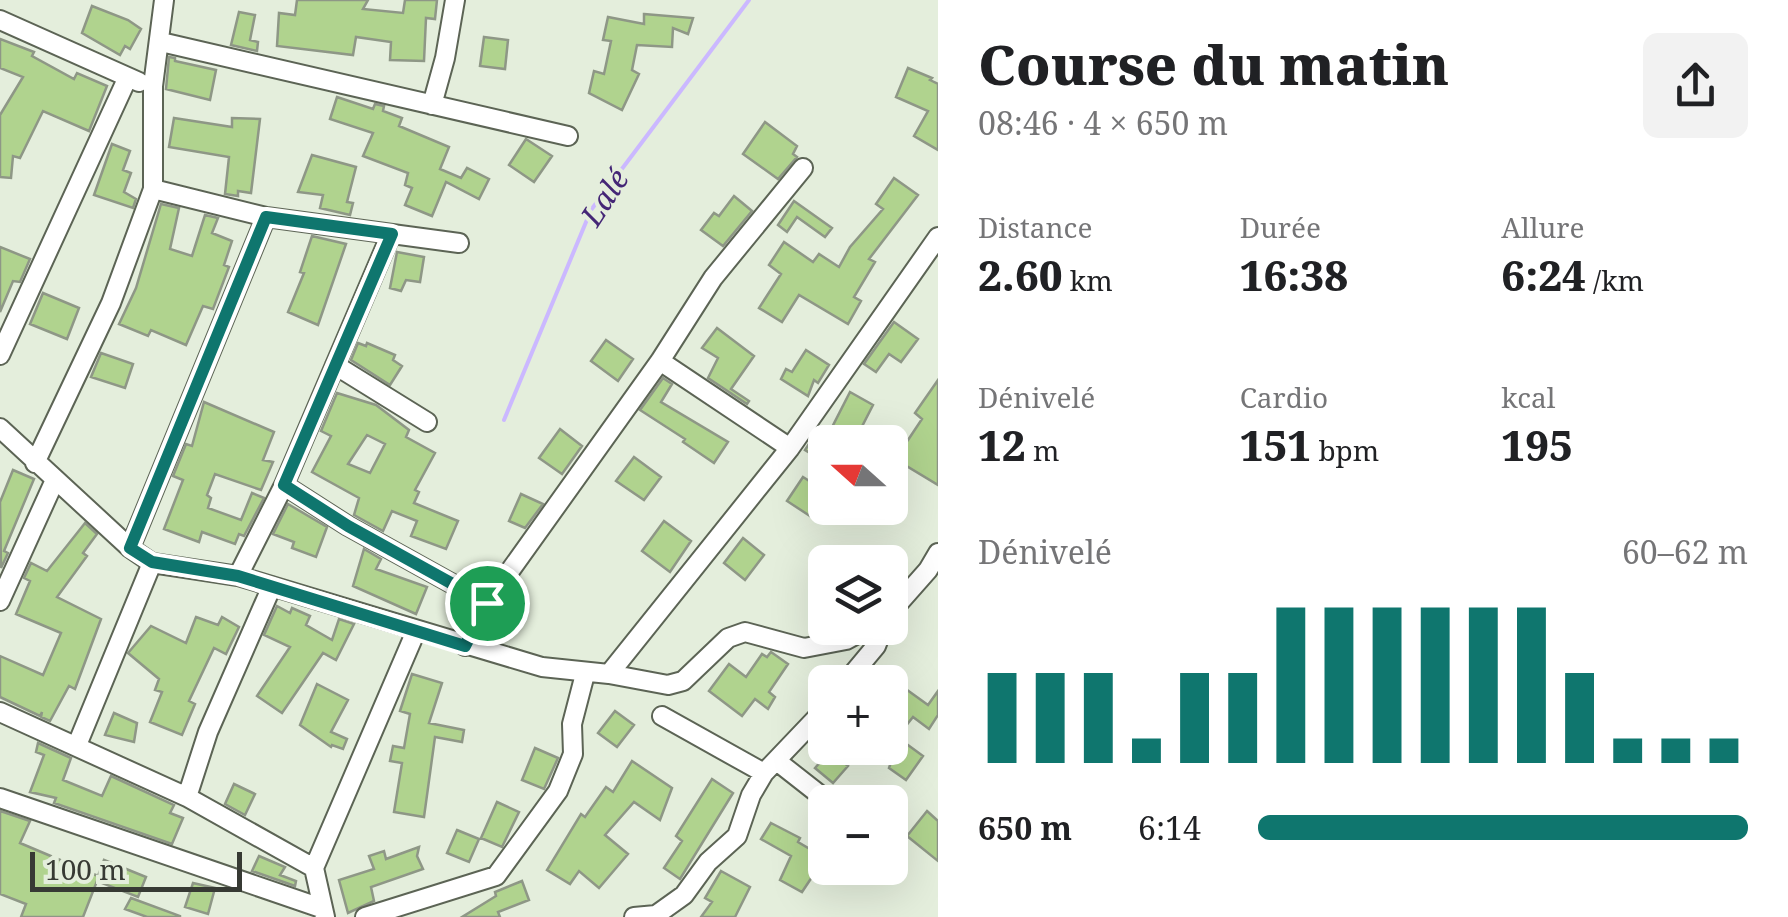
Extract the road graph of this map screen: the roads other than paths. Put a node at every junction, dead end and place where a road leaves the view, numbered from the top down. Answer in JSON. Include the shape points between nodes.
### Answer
{"nodes":[{"id":1,"x":164,"y":0,"type":"edge"},
{"id":2,"x":455,"y":0,"type":"edge"},
{"id":3,"x":0,"y":20,"type":"edge"},
{"id":4,"x":161,"y":42,"type":"junction"},
{"id":5,"x":127,"y":78,"type":"junction"},
{"id":6,"x":154,"y":86,"type":"junction"},
{"id":7,"x":432,"y":105,"type":"junction"},
{"id":8,"x":568,"y":136,"type":"dead end"},
{"id":9,"x":804,"y":168,"type":"dead end"},
{"id":10,"x":153,"y":190,"type":"junction"},
{"id":11,"x":266,"y":217,"type":"junction"},
{"id":12,"x":392,"y":234,"type":"junction"},
{"id":13,"x":938,"y":236,"type":"edge"},
{"id":14,"x":459,"y":243,"type":"dead end"},
{"id":15,"x":0,"y":356,"type":"edge"},
{"id":16,"x":660,"y":361,"type":"junction"},
{"id":17,"x":336,"y":366,"type":"junction"},
{"id":18,"x":428,"y":422,"type":"dead end"},
{"id":19,"x":0,"y":428,"type":"edge"},
{"id":20,"x":790,"y":448,"type":"junction"},
{"id":21,"x":36,"y":462,"type":"junction"},
{"id":22,"x":55,"y":480,"type":"junction"},
{"id":23,"x":284,"y":485,"type":"junction"},
{"id":24,"x":130,"y":548,"type":"junction"},
{"id":25,"x":938,"y":552,"type":"edge"},
{"id":26,"x":152,"y":562,"type":"junction"},
{"id":27,"x":238,"y":576,"type":"junction"},
{"id":28,"x":272,"y":586,"type":"junction"},
{"id":29,"x":908,"y":592,"type":"edge"},
{"id":30,"x":0,"y":601,"type":"edge"},
{"id":31,"x":487,"y":603,"type":"junction"},
{"id":32,"x":416,"y":632,"type":"junction"},
{"id":33,"x":820,"y":645,"type":"edge"},
{"id":34,"x":876,"y":645,"type":"edge"},
{"id":35,"x":465,"y":646,"type":"junction"},
{"id":36,"x":860,"y":665,"type":"edge"},
{"id":37,"x":585,"y":674,"type":"junction"},
{"id":38,"x":609,"y":674,"type":"junction"},
{"id":39,"x":0,"y":712,"type":"edge"},
{"id":40,"x":662,"y":716,"type":"dead end"},
{"id":41,"x":808,"y":727,"type":"edge"},
{"id":42,"x":76,"y":746,"type":"junction"},
{"id":43,"x":771,"y":768,"type":"junction"},
{"id":44,"x":808,"y":790,"type":"edge"},
{"id":45,"x":187,"y":797,"type":"junction"},
{"id":46,"x":0,"y":798,"type":"edge"},
{"id":47,"x":314,"y":868,"type":"junction"},
{"id":48,"x":323,"y":912,"type":"edge"},
{"id":49,"x":365,"y":917,"type":"edge"},
{"id":50,"x":634,"y":917,"type":"edge"}],
"edges":[{"from":1,"to":4,"type":"street"},
{"from":2,"to":7,"type":"street"},
{"from":3,"to":5,"type":"street"},
{"from":4,"to":6,"type":"street"},
{"from":4,"to":7,"type":"street"},
{"from":5,"to":6,"type":"street"},
{"from":5,"to":15,"type":"street"},
{"from":6,"to":10,"type":"street"},
{"from":7,"to":8,"type":"street"},
{"from":9,"to":16,"type":"street","via":[[713,278]]},
{"from":10,"to":11,"type":"street"},
{"from":10,"to":21,"type":"street","via":[[111,302]]},
{"from":11,"to":12,"type":"street"},
{"from":11,"to":24,"type":"street"},
{"from":12,"to":14,"type":"street"},
{"from":12,"to":17,"type":"street"},
{"from":13,"to":20,"type":"street"},
{"from":16,"to":20,"type":"street"},
{"from":16,"to":31,"type":"street"},
{"from":17,"to":18,"type":"street"},
{"from":17,"to":23,"type":"street"},
{"from":19,"to":21,"type":"street"},
{"from":20,"to":38,"type":"street"},
{"from":21,"to":22,"type":"street"},
{"from":22,"to":24,"type":"street"},
{"from":22,"to":30,"type":"street"},
{"from":23,"to":27,"type":"street"},
{"from":23,"to":31,"type":"street"},
{"from":24,"to":26,"type":"street"},
{"from":25,"to":29,"type":"street"},
{"from":26,"to":27,"type":"street"},
{"from":26,"to":42,"type":"street"},
{"from":27,"to":28,"type":"street"},
{"from":28,"to":32,"type":"street"},
{"from":28,"to":45,"type":"street"},
{"from":31,"to":35,"type":"street"},
{"from":32,"to":35,"type":"street"},
{"from":32,"to":47,"type":"street"},
{"from":33,"to":38,"type":"street","via":[[804,648],[745,632],[668,686]]},
{"from":34,"to":36,"type":"street"},
{"from":35,"to":37,"type":"street"},
{"from":37,"to":38,"type":"street"},
{"from":37,"to":49,"type":"street","via":[[572,724],[573,754],[558,791],[496,876]]},
{"from":39,"to":42,"type":"street"},
{"from":40,"to":43,"type":"street"},
{"from":41,"to":43,"type":"street"},
{"from":42,"to":45,"type":"street"},
{"from":43,"to":44,"type":"street"},
{"from":43,"to":50,"type":"street","via":[[751,796],[737,836],[684,895],[656,915]]},
{"from":45,"to":47,"type":"street"},
{"from":46,"to":48,"type":"street"},
{"from":47,"to":48,"type":"street"}]}
